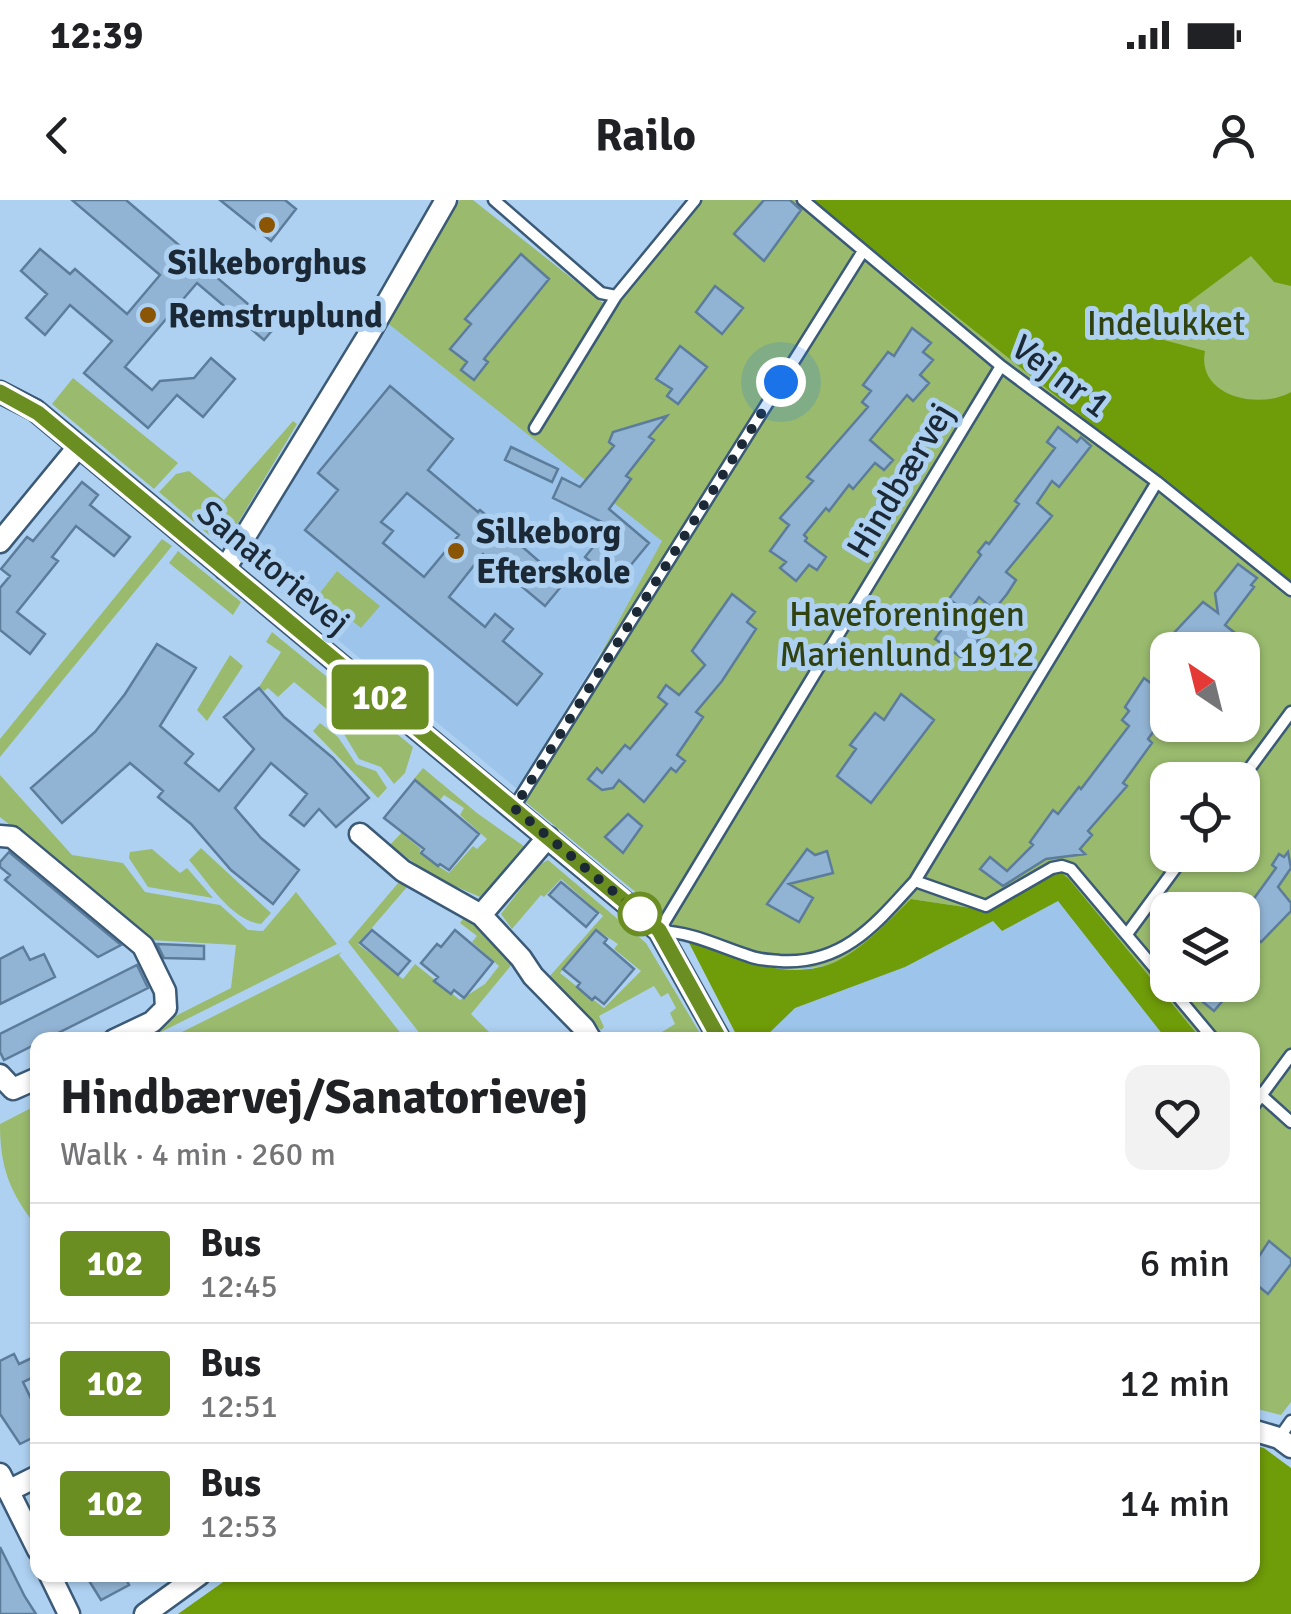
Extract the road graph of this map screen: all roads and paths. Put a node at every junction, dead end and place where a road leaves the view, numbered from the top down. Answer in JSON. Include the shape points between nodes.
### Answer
{"nodes":[{"id":1,"x":446,"y":200,"type":"edge"},
{"id":2,"x":494,"y":200,"type":"edge"},
{"id":3,"x":695,"y":200,"type":"edge"},
{"id":4,"x":802,"y":200,"type":"edge"},
{"id":5,"x":863,"y":251,"type":"junction"},
{"id":6,"x":616,"y":296,"type":"junction"},
{"id":7,"x":1001,"y":366,"type":"junction"},
{"id":8,"x":0,"y":392,"type":"edge"},
{"id":9,"x":534,"y":428,"type":"dead end"},
{"id":10,"x":78,"y":447,"type":"junction"},
{"id":11,"x":1156,"y":482,"type":"junction"},
{"id":12,"x":0,"y":542,"type":"edge"},
{"id":13,"x":225,"y":570,"type":"junction"},
{"id":14,"x":1291,"y":590,"type":"edge"},
{"id":15,"x":1291,"y":712,"type":"edge"},
{"id":16,"x":1254,"y":762,"type":"edge"},
{"id":17,"x":514,"y":808,"type":"junction"},
{"id":18,"x":360,"y":834,"type":"dead end"},
{"id":19,"x":0,"y":836,"type":"edge"},
{"id":20,"x":548,"y":837,"type":"junction"},
{"id":21,"x":1172,"y":872,"type":"edge"},
{"id":22,"x":915,"y":881,"type":"junction"},
{"id":23,"x":481,"y":915,"type":"junction"},
{"id":24,"x":659,"y":930,"type":"junction"},
{"id":25,"x":1126,"y":934,"type":"junction"},
{"id":26,"x":1150,"y":963,"type":"edge"},
{"id":27,"x":1183,"y":1002,"type":"edge"},
{"id":28,"x":131,"y":1032,"type":"edge"},
{"id":29,"x":584,"y":1032,"type":"edge"},
{"id":30,"x":716,"y":1032,"type":"edge"},
{"id":31,"x":1207,"y":1032,"type":"edge"},
{"id":32,"x":1291,"y":1055,"type":"edge"},
{"id":33,"x":0,"y":1075,"type":"edge"},
{"id":34,"x":30,"y":1082,"type":"edge"},
{"id":35,"x":1260,"y":1088,"type":"edge"},
{"id":36,"x":1260,"y":1095,"type":"edge"},
{"id":37,"x":1291,"y":1122,"type":"edge"},
{"id":38,"x":1260,"y":1431,"type":"edge"},
{"id":39,"x":1287,"y":1435,"type":"edge"},
{"id":40,"x":30,"y":1478,"type":"edge"},
{"id":41,"x":4,"y":1483,"type":"edge"},
{"id":42,"x":30,"y":1534,"type":"edge"},
{"id":43,"x":54,"y":1582,"type":"edge"},
{"id":44,"x":189,"y":1582,"type":"edge"},
{"id":45,"x":70,"y":1614,"type":"edge"},
{"id":46,"x":145,"y":1614,"type":"edge"}],
"edges":[{"from":1,"to":13,"type":"street"},
{"from":2,"to":6,"type":"lane","via":[[602,293]]},
{"from":3,"to":6,"type":"lane"},
{"from":4,"to":5,"type":"lane","name":"Vej nr 1"},
{"from":5,"to":7,"type":"lane","name":"Vej nr 1"},
{"from":5,"to":17,"type":"lane"},
{"from":6,"to":9,"type":"lane"},
{"from":7,"to":11,"type":"lane","name":"Vej nr 1"},
{"from":7,"to":24,"type":"lane","name":"Hindbærvej"},
{"from":8,"to":10,"type":"street","name":"Sanatorievej"},
{"from":10,"to":12,"type":"street"},
{"from":10,"to":13,"type":"street","name":"Sanatorievej"},
{"from":11,"to":14,"type":"lane","name":"Vej nr 1"},
{"from":11,"to":22,"type":"lane"},
{"from":13,"to":17,"type":"street","name":"Sanatorievej"},
{"from":15,"to":16,"type":"lane"},
{"from":17,"to":20,"type":"street","name":"Sanatorievej"},
{"from":18,"to":23,"type":"street","via":[[403,871]]},
{"from":19,"to":28,"type":"street","via":[[12,837],[143,946],[165,990],[166,1008]]},
{"from":20,"to":23,"type":"street"},
{"from":20,"to":24,"type":"street","name":"Sanatorievej"},
{"from":21,"to":25,"type":"lane"},
{"from":22,"to":24,"type":"lane","via":[[868,932],[819,959],[754,958],[684,932]]},
{"from":22,"to":25,"type":"lane","via":[[986,906],[1062,866]]},
{"from":23,"to":29,"type":"street"},
{"from":24,"to":30,"type":"street","name":"Sanatorievej"},
{"from":25,"to":26,"type":"lane"},
{"from":27,"to":31,"type":"lane"},
{"from":32,"to":35,"type":"lane"},
{"from":33,"to":34,"type":"street","via":[[13,1089]]},
{"from":36,"to":37,"type":"lane"},
{"from":38,"to":39,"type":"street"},
{"from":40,"to":41,"type":"street"},
{"from":41,"to":42,"type":"street"},
{"from":43,"to":45,"type":"street"},
{"from":44,"to":46,"type":"street"}]}
